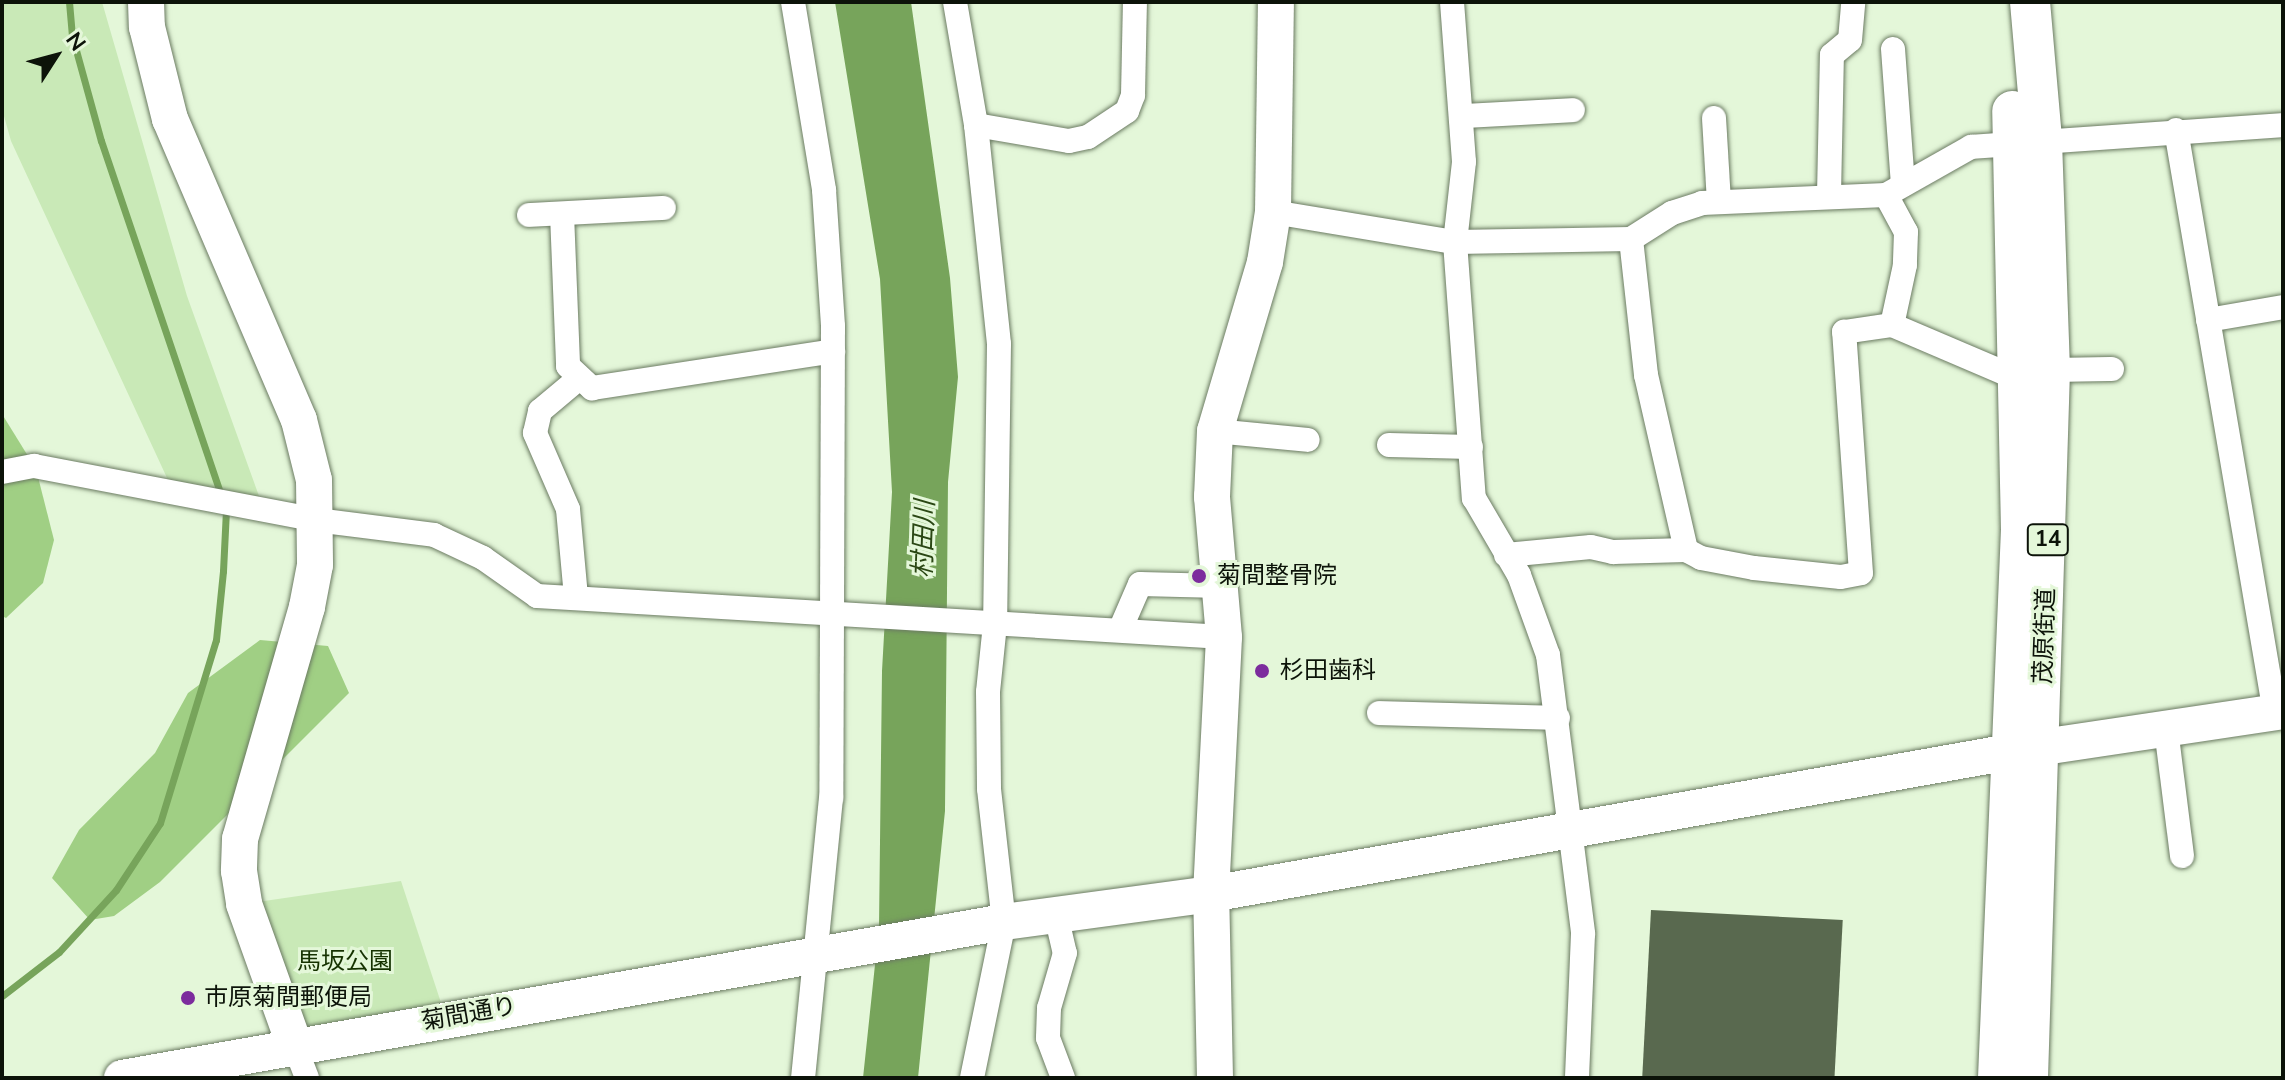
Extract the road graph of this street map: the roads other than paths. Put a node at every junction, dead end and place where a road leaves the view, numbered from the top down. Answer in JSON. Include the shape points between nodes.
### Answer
{"nodes":[{"id":1,"x":146,"y":2,"type":"edge"},
{"id":2,"x":793,"y":2,"type":"edge"},
{"id":3,"x":955,"y":2,"type":"edge"},
{"id":4,"x":1135,"y":2,"type":"edge"},
{"id":5,"x":1276,"y":2,"type":"edge"},
{"id":6,"x":1452,"y":2,"type":"edge"},
{"id":7,"x":1853,"y":2,"type":"edge"},
{"id":8,"x":2004,"y":2,"type":"edge"},
{"id":9,"x":2030,"y":2,"type":"edge"},
{"id":10,"x":1893,"y":49,"type":"dead end"},
{"id":11,"x":1573,"y":110,"type":"dead end"},
{"id":12,"x":1463,"y":116,"type":"junction"},
{"id":13,"x":1714,"y":118,"type":"dead end"},
{"id":14,"x":976,"y":125,"type":"junction"},
{"id":15,"x":2283,"y":125,"type":"edge"},
{"id":16,"x":2176,"y":130,"type":"junction"},
{"id":17,"x":2028,"y":140,"type":"junction"},
{"id":18,"x":1894,"y":190,"type":"junction"},
{"id":19,"x":1829,"y":195,"type":"junction"},
{"id":20,"x":1719,"y":202,"type":"junction"},
{"id":21,"x":664,"y":208,"type":"dead end"},
{"id":22,"x":1273,"y":212,"type":"junction"},
{"id":23,"x":562,"y":214,"type":"junction"},
{"id":24,"x":529,"y":215,"type":"dead end"},
{"id":25,"x":1631,"y":239,"type":"junction"},
{"id":26,"x":1455,"y":242,"type":"junction"},
{"id":27,"x":2283,"y":307,"type":"edge"},
{"id":28,"x":2208,"y":320,"type":"junction"},
{"id":29,"x":1892,"y":325,"type":"junction"},
{"id":30,"x":833,"y":351,"type":"junction"},
{"id":31,"x":2112,"y":369,"type":"dead end"},
{"id":32,"x":2036,"y":375,"type":"junction"},
{"id":33,"x":577,"y":380,"type":"junction"},
{"id":34,"x":1215,"y":431,"type":"junction"},
{"id":35,"x":1308,"y":440,"type":"dead end"},
{"id":36,"x":1389,"y":445,"type":"dead end"},
{"id":37,"x":1471,"y":447,"type":"junction"},
{"id":38,"x":2,"y":472,"type":"edge"},
{"id":39,"x":316,"y":520,"type":"junction"},
{"id":40,"x":1686,"y":550,"type":"junction"},
{"id":41,"x":1506,"y":555,"type":"junction"},
{"id":42,"x":1221,"y":586,"type":"junction"},
{"id":43,"x":576,"y":597,"type":"junction"},
{"id":44,"x":829,"y":614,"type":"junction"},
{"id":45,"x":995,"y":624,"type":"junction"},
{"id":46,"x":1120,"y":630,"type":"junction"},
{"id":47,"x":1224,"y":637,"type":"junction"},
{"id":48,"x":2279,"y":712,"type":"edge"},
{"id":49,"x":1379,"y":713,"type":"dead end"},
{"id":50,"x":1558,"y":718,"type":"junction"},
{"id":51,"x":2166,"y":729,"type":"junction"},
{"id":52,"x":2026,"y":750,"type":"junction"},
{"id":53,"x":1569,"y":831,"type":"junction"},
{"id":54,"x":2182,"y":856,"type":"dead end"},
{"id":55,"x":1211,"y":894,"type":"junction"},
{"id":56,"x":1056,"y":915,"type":"junction"},
{"id":57,"x":1004,"y":922,"type":"junction"},
{"id":58,"x":816,"y":955,"type":"junction"},
{"id":59,"x":294,"y":1044,"type":"junction"},
{"id":60,"x":122,"y":1078,"type":"edge"},
{"id":61,"x":307,"y":1078,"type":"edge"},
{"id":62,"x":803,"y":1078,"type":"edge"},
{"id":63,"x":972,"y":1078,"type":"edge"},
{"id":64,"x":1063,"y":1078,"type":"edge"},
{"id":65,"x":1215,"y":1078,"type":"edge"},
{"id":66,"x":1577,"y":1078,"type":"edge"},
{"id":67,"x":1998,"y":1078,"type":"edge"},
{"id":68,"x":2028,"y":1078,"type":"edge"}],
"edges":[{"from":1,"to":39,"type":"street","via":[[147,27],[170,119],[299,420],[314,480]]},
{"from":2,"to":30,"type":"street","via":[[824,190]]},
{"from":3,"to":14,"type":"street"},
{"from":4,"to":14,"type":"street","via":[[1133,95],[1127,111],[1088,137],[1069,141]]},
{"from":5,"to":22,"type":"street"},
{"from":6,"to":12,"type":"street"},
{"from":7,"to":19,"type":"street","via":[[1850,40],[1832,55]]},
{"from":8,"to":17,"type":"main road","name":"茂原街道","number":"14"},
{"from":9,"to":17,"type":"main road","name":"茂原街道","number":"14"},
{"from":10,"to":18,"type":"street"},
{"from":11,"to":12,"type":"street"},
{"from":12,"to":26,"type":"street"},
{"from":13,"to":20,"type":"street"},
{"from":14,"to":45,"type":"street","via":[[999,344]]},
{"from":15,"to":16,"type":"street"},
{"from":16,"to":17,"type":"street"},
{"from":16,"to":28,"type":"street"},
{"from":17,"to":18,"type":"street","via":[[1971,147]]},
{"from":17,"to":32,"type":"main road","name":"茂原街道","number":"14"},
{"from":18,"to":19,"type":"street"},
{"from":18,"to":29,"type":"street","via":[[1906,232]]},
{"from":19,"to":20,"type":"street"},
{"from":20,"to":25,"type":"street","via":[[1672,213]]},
{"from":21,"to":23,"type":"street"},
{"from":22,"to":26,"type":"street"},
{"from":22,"to":34,"type":"street","via":[[1265,262]]},
{"from":23,"to":24,"type":"street"},
{"from":23,"to":33,"type":"street","via":[[568,366]]},
{"from":25,"to":26,"type":"street"},
{"from":25,"to":40,"type":"street","via":[[1646,375]]},
{"from":26,"to":37,"type":"street"},
{"from":27,"to":28,"type":"street"},
{"from":28,"to":48,"type":"street"},
{"from":29,"to":32,"type":"street"},
{"from":29,"to":40,"type":"street","via":[[1844,332],[1861,573],[1841,577],[1754,568]]},
{"from":30,"to":33,"type":"street","via":[[592,388]]},
{"from":30,"to":44,"type":"street"},
{"from":31,"to":32,"type":"street"},
{"from":32,"to":52,"type":"main road","name":"茂原街道","number":"14"},
{"from":33,"to":43,"type":"street","via":[[540,411],[535,433],[568,509]]},
{"from":34,"to":35,"type":"street"},
{"from":34,"to":42,"type":"street","via":[[1212,497]]},
{"from":36,"to":37,"type":"street"},
{"from":37,"to":41,"type":"street","via":[[1474,498]]},
{"from":38,"to":39,"type":"street","via":[[34,466]]},
{"from":39,"to":43,"type":"street","via":[[434,535],[483,558],[537,596]]},
{"from":39,"to":59,"type":"street","via":[[307,607],[239,855],[244,904]]},
{"from":40,"to":41,"type":"street","via":[[1613,552],[1591,547]]},
{"from":41,"to":50,"type":"street","via":[[1548,655]]},
{"from":42,"to":46,"type":"street","via":[[1140,584]]},
{"from":42,"to":47,"type":"street"},
{"from":43,"to":44,"type":"street"},
{"from":44,"to":45,"type":"street"},
{"from":44,"to":58,"type":"street","via":[[831,798]]},
{"from":45,"to":46,"type":"street"},
{"from":45,"to":57,"type":"street","via":[[988,692],[989,789]]},
{"from":46,"to":47,"type":"street"},
{"from":47,"to":55,"type":"street"},
{"from":48,"to":51,"type":"street","name":"菊間通り"},
{"from":49,"to":50,"type":"street"},
{"from":50,"to":53,"type":"street"},
{"from":51,"to":52,"type":"street","name":"菊間通り"},
{"from":51,"to":54,"type":"street"},
{"from":52,"to":53,"type":"street","name":"菊間通り"},
{"from":52,"to":67,"type":"main road","name":"茂原街道","number":"14"},
{"from":52,"to":68,"type":"main road","name":"茂原街道","number":"14"},
{"from":53,"to":55,"type":"street","name":"菊間通り"},
{"from":53,"to":66,"type":"street","via":[[1583,934]]},
{"from":55,"to":56,"type":"street","name":"菊間通り"},
{"from":55,"to":65,"type":"street"},
{"from":56,"to":57,"type":"street","name":"菊間通り"},
{"from":56,"to":64,"type":"street","via":[[1065,953],[1049,1008],[1048,1038]]},
{"from":57,"to":58,"type":"street","name":"菊間通り"},
{"from":57,"to":63,"type":"street"},
{"from":58,"to":59,"type":"street","name":"菊間通り"},
{"from":58,"to":62,"type":"street"},
{"from":59,"to":60,"type":"street","name":"菊間通り"},
{"from":59,"to":61,"type":"street"}]}
